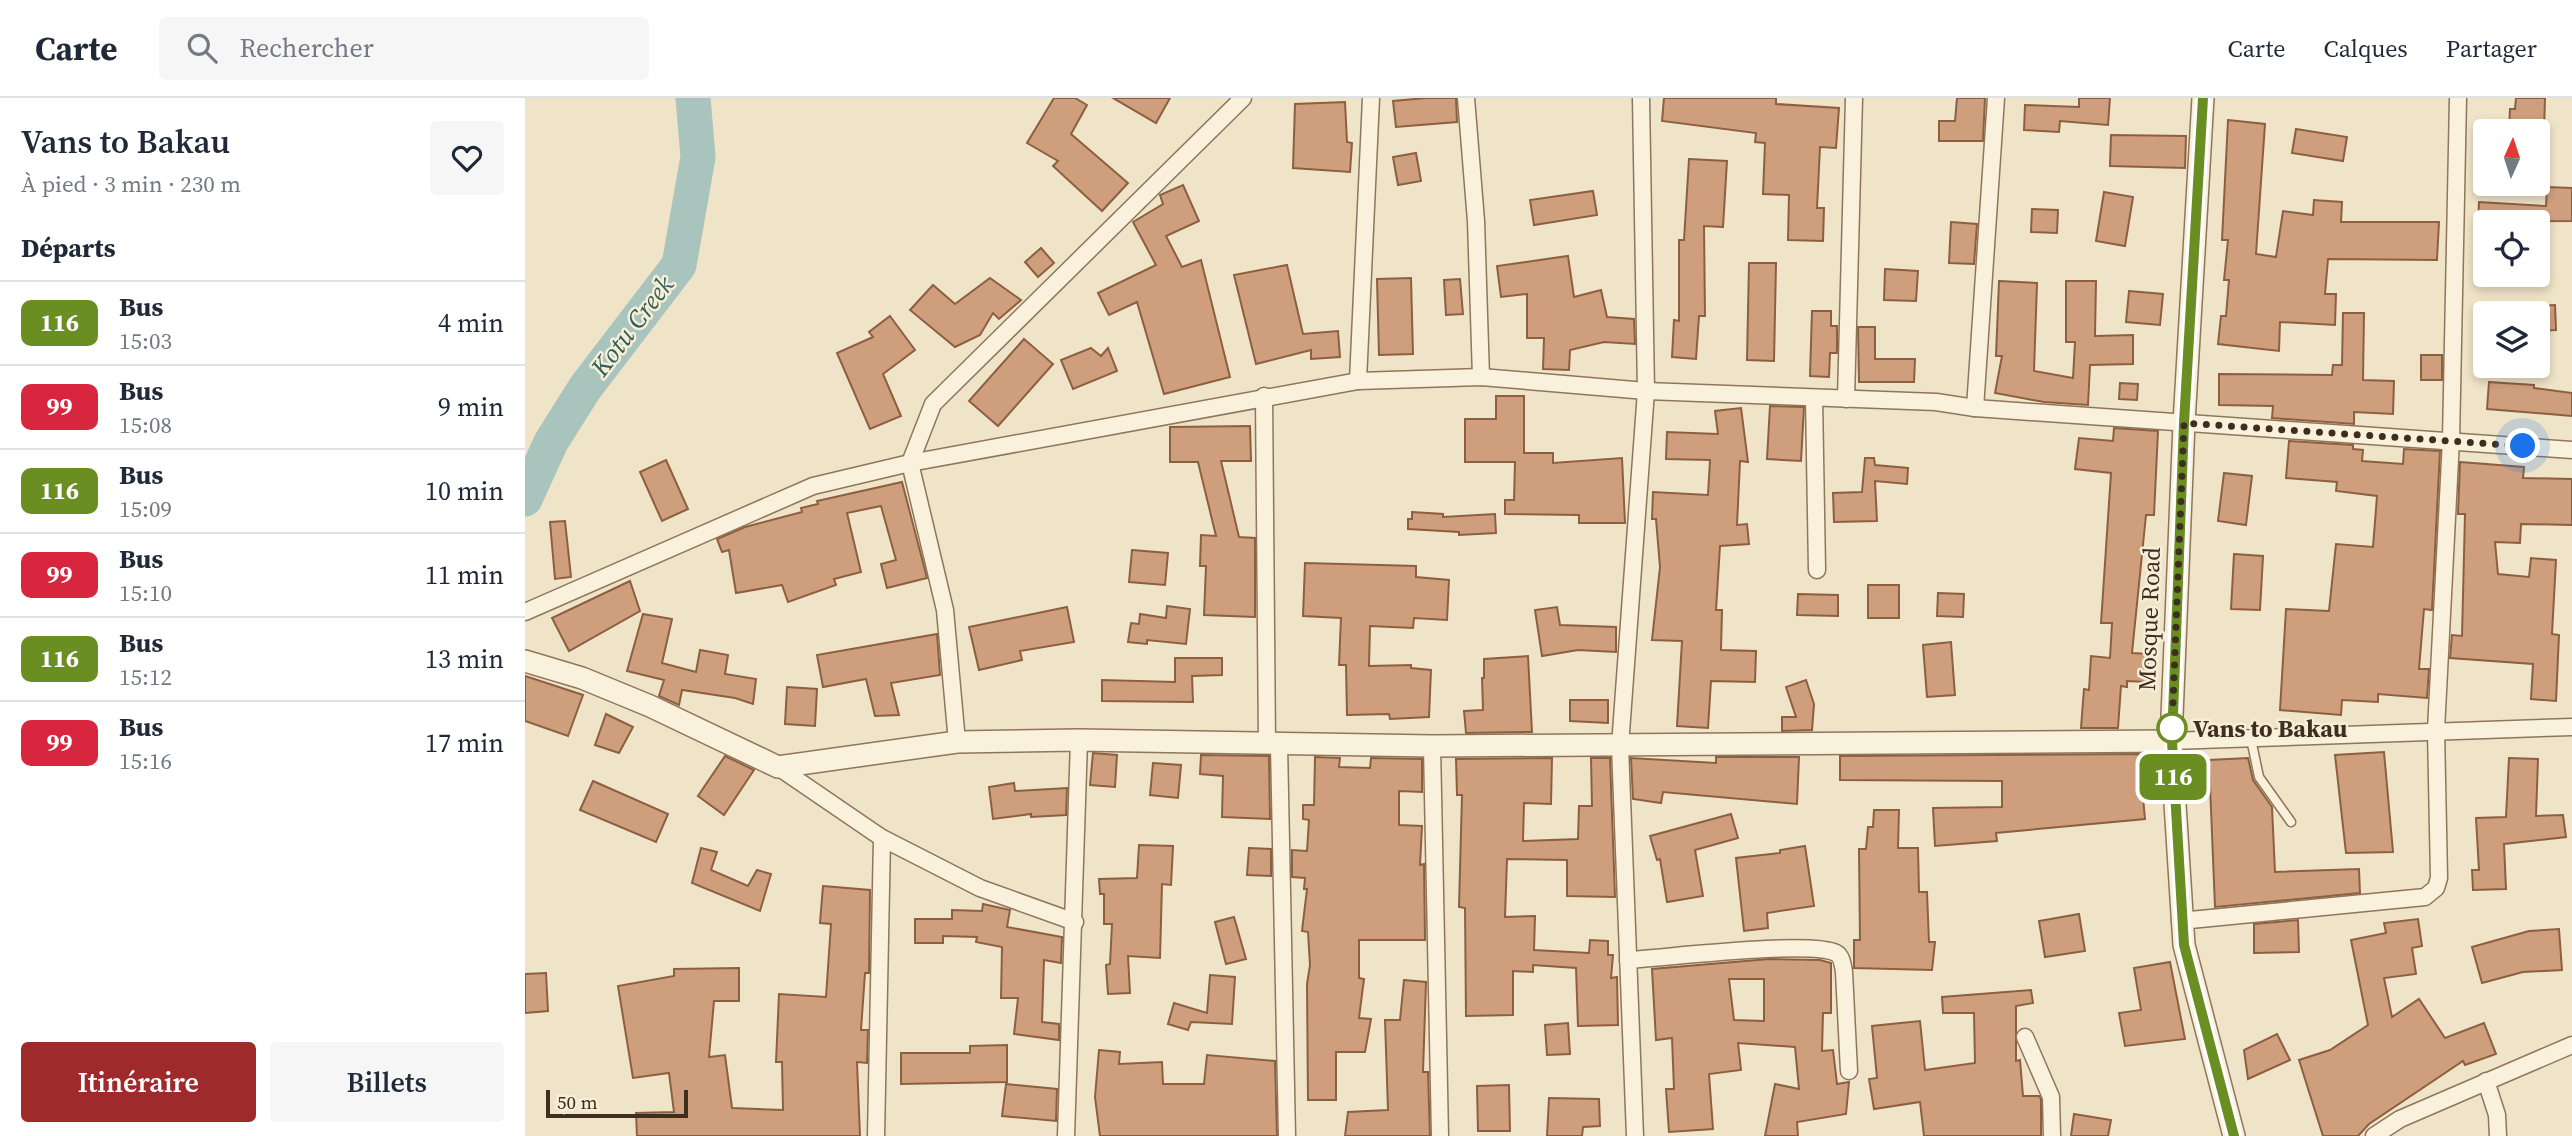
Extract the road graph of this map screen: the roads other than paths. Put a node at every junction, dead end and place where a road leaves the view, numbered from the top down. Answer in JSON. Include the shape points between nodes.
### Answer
{"nodes":[{"id":1,"x":1243,"y":98,"type":"edge"},
{"id":2,"x":1371,"y":98,"type":"edge"},
{"id":3,"x":1466,"y":98,"type":"edge"},
{"id":4,"x":1641,"y":98,"type":"edge"},
{"id":5,"x":1854,"y":98,"type":"edge"},
{"id":6,"x":1996,"y":98,"type":"edge"},
{"id":7,"x":2203,"y":98,"type":"edge"},
{"id":8,"x":2458,"y":98,"type":"edge"},
{"id":9,"x":1481,"y":377,"type":"junction"},
{"id":10,"x":1358,"y":381,"type":"junction"},
{"id":11,"x":1646,"y":391,"type":"junction"},
{"id":12,"x":1264,"y":396,"type":"junction"},
{"id":13,"x":1814,"y":398,"type":"junction"},
{"id":14,"x":1846,"y":399,"type":"junction"},
{"id":15,"x":1975,"y":408,"type":"junction"},
{"id":16,"x":2184,"y":423,"type":"junction"},
{"id":17,"x":2451,"y":440,"type":"junction"},
{"id":18,"x":2572,"y":450,"type":"edge"},
{"id":19,"x":910,"y":463,"type":"junction"},
{"id":20,"x":1817,"y":570,"type":"dead end"},
{"id":21,"x":525,"y":612,"type":"edge"},
{"id":22,"x":525,"y":661,"type":"edge"},
{"id":23,"x":2572,"y":727,"type":"edge"},
{"id":24,"x":2436,"y":730,"type":"junction"},
{"id":25,"x":2251,"y":738,"type":"junction"},
{"id":26,"x":1079,"y":740,"type":"junction"},
{"id":27,"x":2172,"y":741,"type":"junction"},
{"id":28,"x":957,"y":742,"type":"junction"},
{"id":29,"x":1273,"y":745,"type":"junction"},
{"id":30,"x":1432,"y":746,"type":"junction"},
{"id":31,"x":1620,"y":746,"type":"junction"},
{"id":32,"x":778,"y":767,"type":"junction"},
{"id":33,"x":2291,"y":822,"type":"dead end"},
{"id":34,"x":882,"y":838,"type":"junction"},
{"id":35,"x":2180,"y":921,"type":"junction"},
{"id":36,"x":1075,"y":922,"type":"junction"},
{"id":37,"x":1629,"y":960,"type":"junction"},
{"id":38,"x":2025,"y":1037,"type":"dead end"},
{"id":39,"x":2572,"y":1045,"type":"edge"},
{"id":40,"x":1849,"y":1071,"type":"dead end"},
{"id":41,"x":2486,"y":1081,"type":"junction"},
{"id":42,"x":876,"y":1136,"type":"edge"},
{"id":43,"x":1066,"y":1136,"type":"edge"},
{"id":44,"x":1287,"y":1136,"type":"edge"},
{"id":45,"x":1440,"y":1136,"type":"edge"},
{"id":46,"x":1635,"y":1136,"type":"edge"},
{"id":47,"x":2052,"y":1136,"type":"edge"},
{"id":48,"x":2234,"y":1136,"type":"edge"},
{"id":49,"x":2374,"y":1136,"type":"edge"},
{"id":50,"x":2498,"y":1136,"type":"edge"}],
"edges":[{"from":1,"to":19,"type":"street","via":[[933,404]]},
{"from":2,"to":10,"type":"street"},
{"from":3,"to":9,"type":"street"},
{"from":4,"to":11,"type":"street"},
{"from":5,"to":14,"type":"street"},
{"from":6,"to":15,"type":"street"},
{"from":7,"to":16,"type":"street","name":"Mosque Road"},
{"from":8,"to":17,"type":"street"},
{"from":9,"to":10,"type":"street"},
{"from":9,"to":11,"type":"street"},
{"from":10,"to":12,"type":"street"},
{"from":11,"to":13,"type":"street"},
{"from":11,"to":31,"type":"street"},
{"from":12,"to":19,"type":"street"},
{"from":12,"to":29,"type":"street"},
{"from":13,"to":14,"type":"street"},
{"from":13,"to":20,"type":"street"},
{"from":14,"to":15,"type":"street"},
{"from":15,"to":16,"type":"street"},
{"from":16,"to":17,"type":"street"},
{"from":16,"to":27,"type":"street","name":"Mosque Road"},
{"from":17,"to":18,"type":"street"},
{"from":17,"to":24,"type":"street"},
{"from":19,"to":21,"type":"street","via":[[813,486]]},
{"from":19,"to":28,"type":"street","via":[[945,610]]},
{"from":22,"to":32,"type":"street","via":[[627,696]]},
{"from":23,"to":24,"type":"street"},
{"from":24,"to":25,"type":"street"},
{"from":24,"to":35,"type":"street","via":[[2439,878],[2436,888],[2425,897]]},
{"from":25,"to":27,"type":"street"},
{"from":25,"to":33,"type":"lane","via":[[2259,777]]},
{"from":26,"to":28,"type":"street"},
{"from":26,"to":29,"type":"street"},
{"from":26,"to":36,"type":"street"},
{"from":27,"to":31,"type":"street"},
{"from":27,"to":35,"type":"street","name":"Mosque Road"},
{"from":28,"to":32,"type":"street"},
{"from":29,"to":30,"type":"street"},
{"from":29,"to":44,"type":"street"},
{"from":30,"to":31,"type":"street"},
{"from":30,"to":45,"type":"street"},
{"from":31,"to":37,"type":"street"},
{"from":32,"to":34,"type":"street"},
{"from":34,"to":36,"type":"street","via":[[980,888]]},
{"from":34,"to":42,"type":"street"},
{"from":35,"to":48,"type":"street","name":"Mosque Road"},
{"from":36,"to":43,"type":"street"},
{"from":37,"to":40,"type":"street","via":[[1793,948],[1835,953],[1844,972]]},
{"from":37,"to":46,"type":"street"},
{"from":38,"to":47,"type":"street","via":[[2051,1097]]},
{"from":39,"to":41,"type":"street"},
{"from":41,"to":49,"type":"street","via":[[2400,1119]]},
{"from":41,"to":50,"type":"street"}]}
